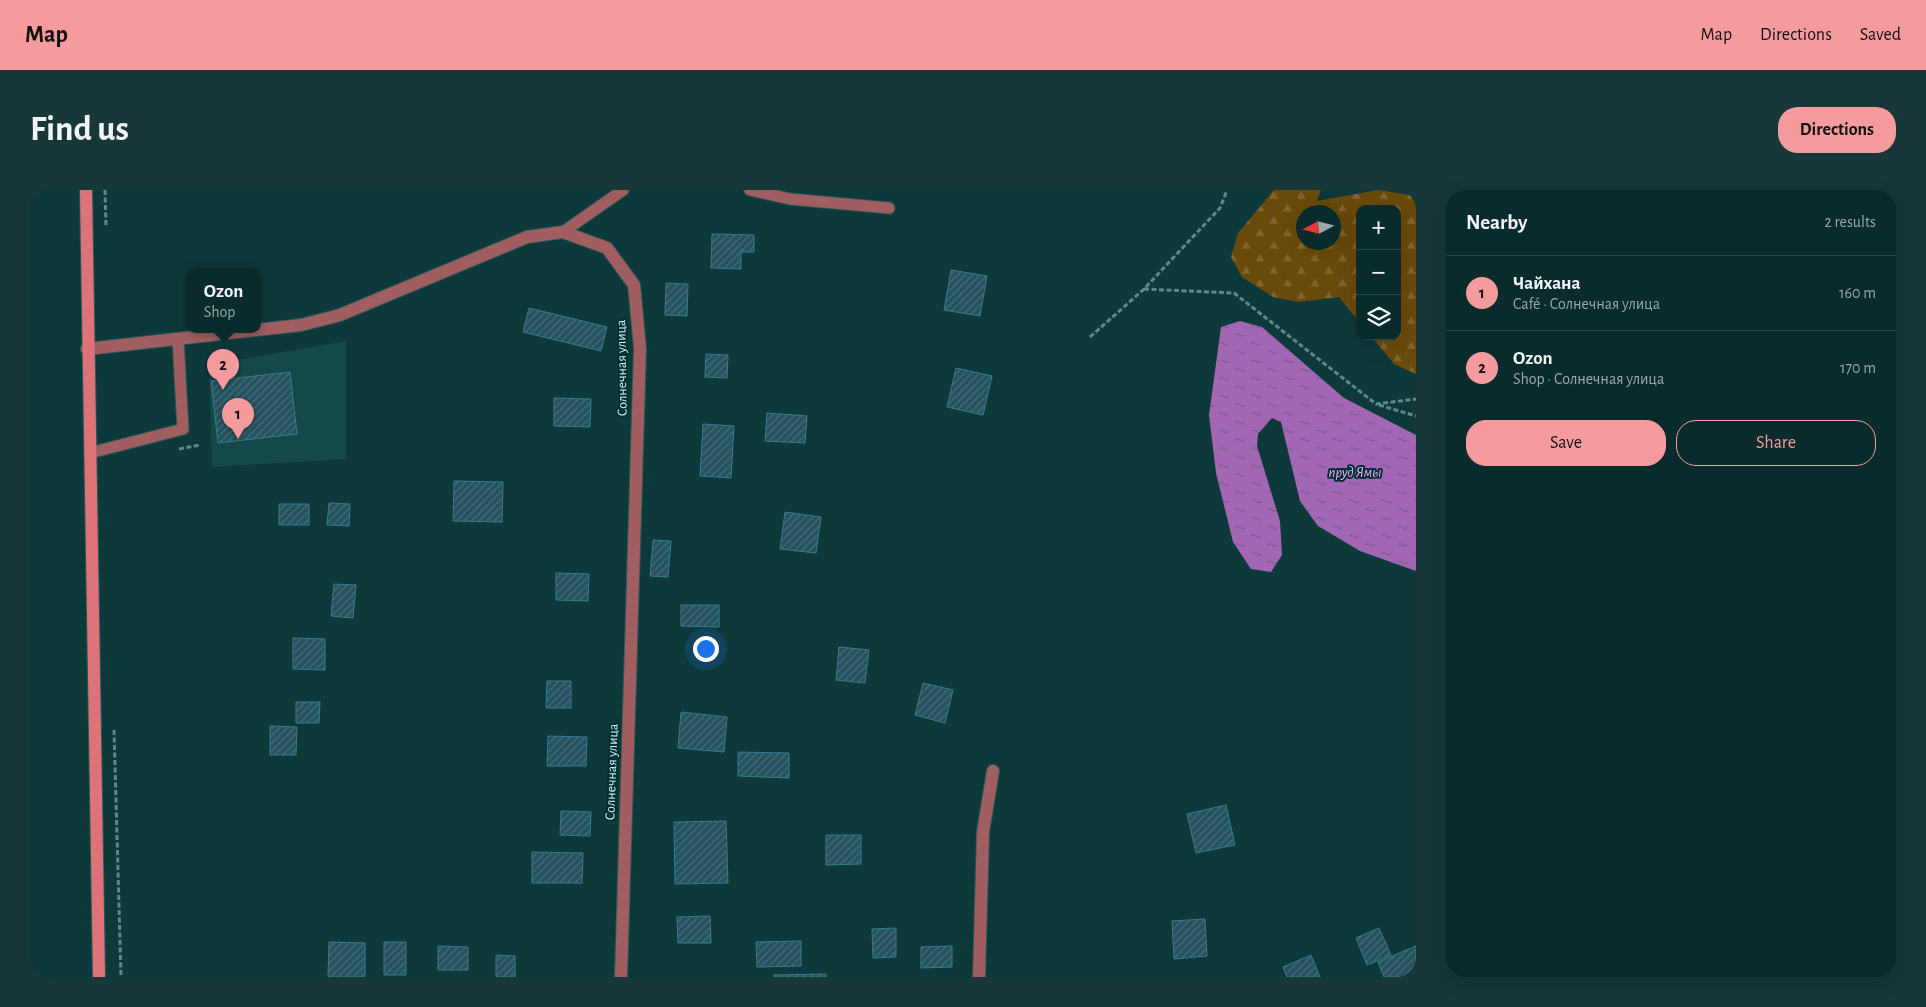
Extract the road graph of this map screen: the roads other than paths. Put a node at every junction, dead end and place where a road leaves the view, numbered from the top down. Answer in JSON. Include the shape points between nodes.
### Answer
{"nodes":[{"id":1,"x":86,"y":190,"type":"edge"},
{"id":2,"x":622,"y":190,"type":"edge"},
{"id":3,"x":750,"y":190,"type":"edge"},
{"id":4,"x":889,"y":208,"type":"dead end"},
{"id":5,"x":563,"y":232,"type":"junction"},
{"id":6,"x":261,"y":329,"type":"edge"},
{"id":7,"x":222,"y":333,"type":"edge"},
{"id":8,"x":178,"y":338,"type":"junction"},
{"id":9,"x":87,"y":349,"type":"junction"},
{"id":10,"x":90,"y":453,"type":"junction"},
{"id":11,"x":993,"y":771,"type":"dead end"},
{"id":12,"x":99,"y":977,"type":"edge"},
{"id":13,"x":621,"y":977,"type":"edge"},
{"id":14,"x":979,"y":977,"type":"edge"}],
"edges":[{"from":1,"to":9,"type":"main road"},
{"from":2,"to":5,"type":"lane"},
{"from":3,"to":4,"type":"lane","via":[[790,199]]},
{"from":5,"to":6,"type":"street","name":"Солнечная улица","via":[[527,237],[340,316]]},
{"from":5,"to":13,"type":"street","name":"Солнечная улица","via":[[607,248],[634,285],[640,348]]},
{"from":7,"to":8,"type":"street","name":"Солнечная улица"},
{"from":8,"to":9,"type":"street","name":"Солнечная улица"},
{"from":8,"to":10,"type":"lane","via":[[183,429]]},
{"from":9,"to":10,"type":"main road"},
{"from":10,"to":12,"type":"main road"},
{"from":11,"to":14,"type":"street","via":[[982,832]]}]}
